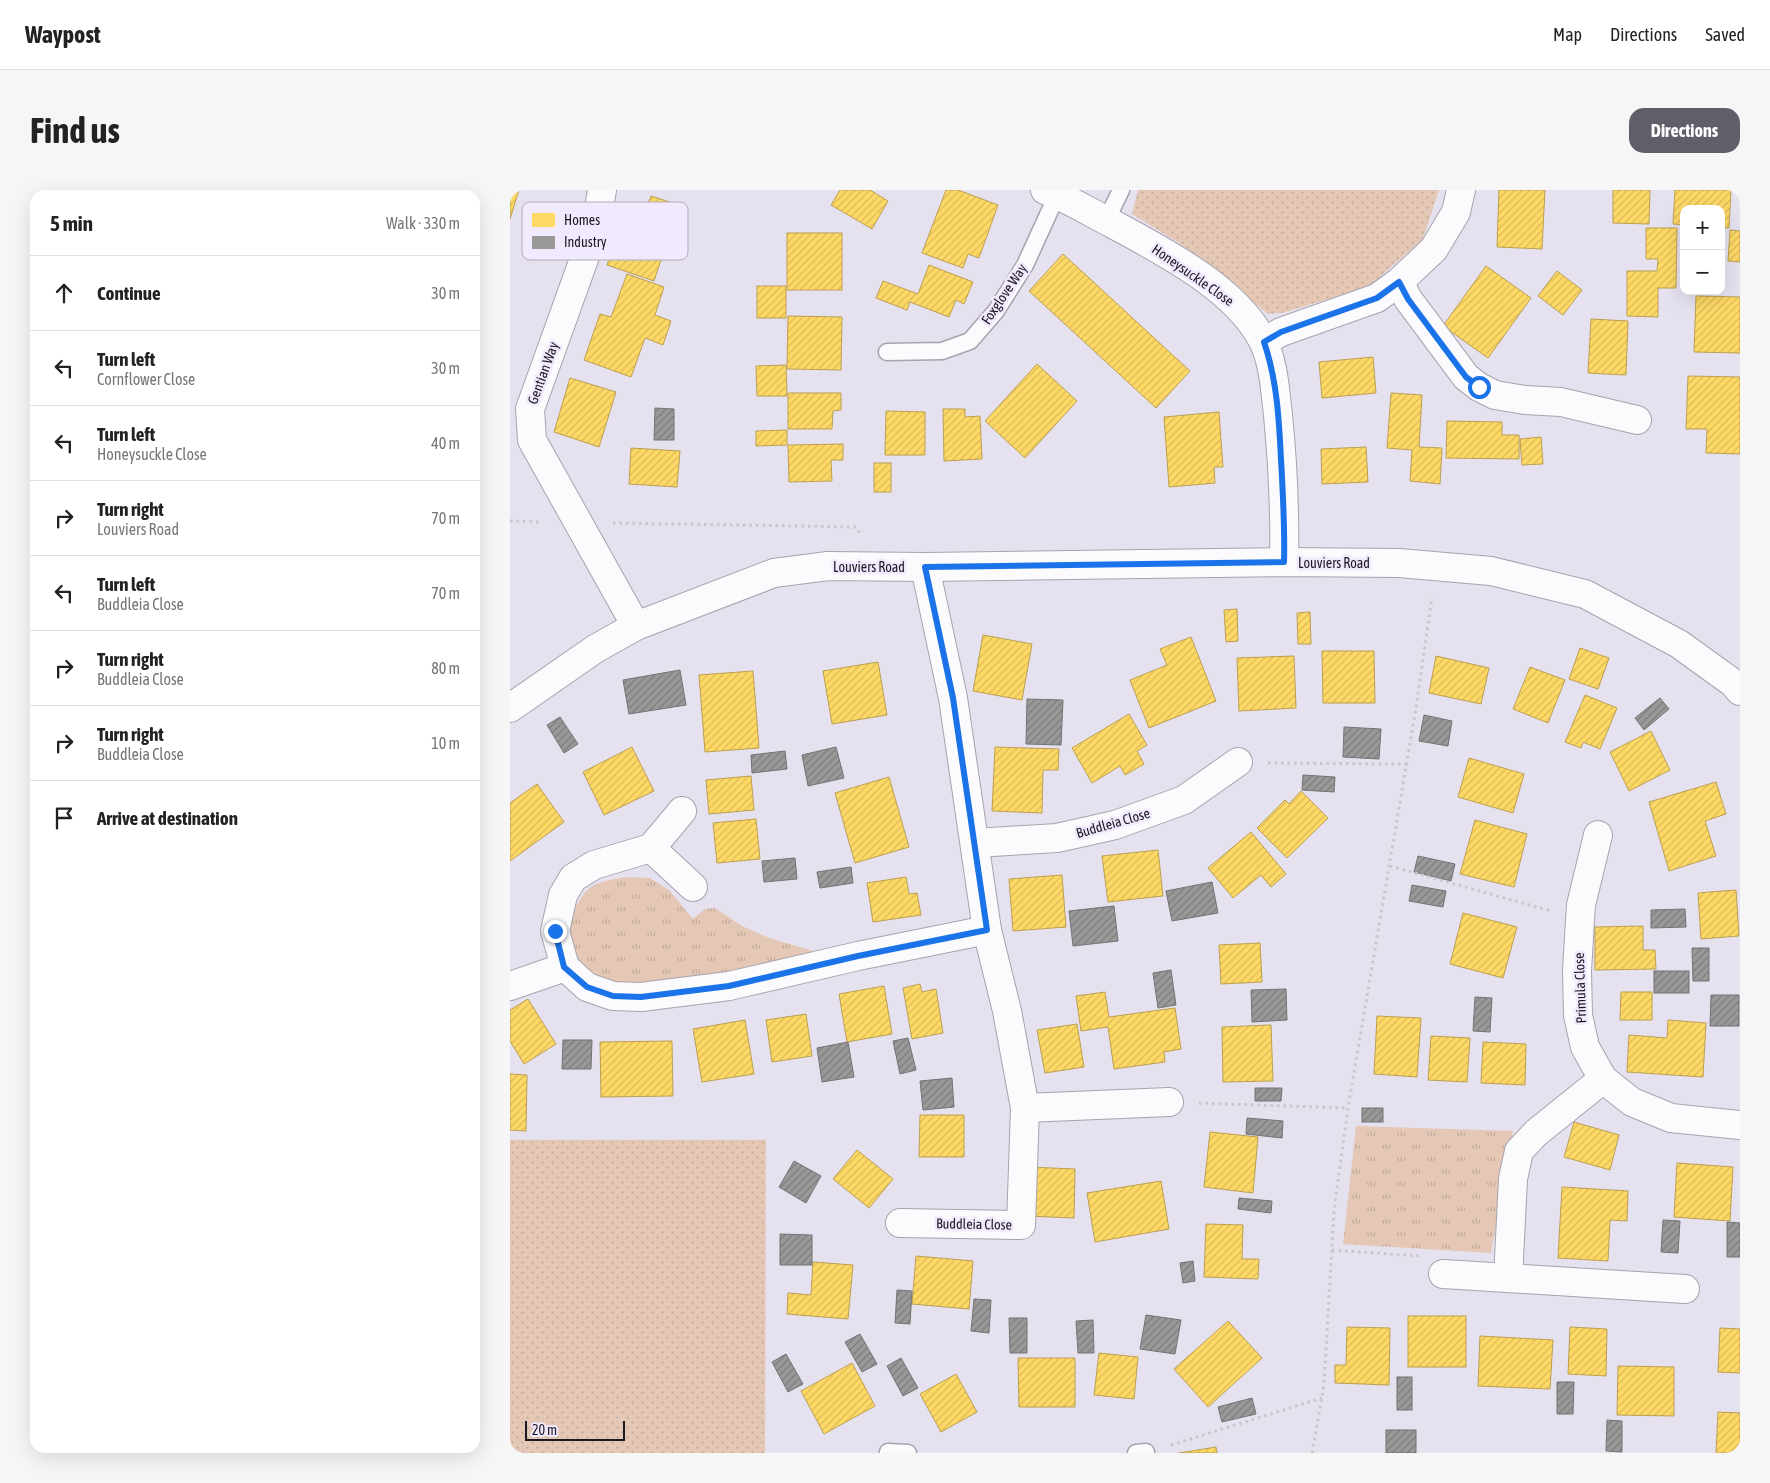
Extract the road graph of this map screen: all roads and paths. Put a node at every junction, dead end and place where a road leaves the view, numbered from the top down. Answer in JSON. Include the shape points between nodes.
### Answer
{"nodes":[{"id":1,"x":1121,"y":190,"type":"edge"},
{"id":2,"x":1461,"y":190,"type":"edge"},
{"id":3,"x":1051,"y":192,"type":"edge"},
{"id":4,"x":1106,"y":221,"type":"junction"},
{"id":5,"x":584,"y":260,"type":"edge"},
{"id":6,"x":1399,"y":282,"type":"junction"},
{"id":7,"x":1264,"y":342,"type":"junction"},
{"id":8,"x":887,"y":352,"type":"dead end"},
{"id":9,"x":1637,"y":420,"type":"dead end"},
{"id":10,"x":510,"y":521,"type":"edge"},
{"id":11,"x":577,"y":522,"type":"junction"},
{"id":12,"x":1284,"y":562,"type":"junction"},
{"id":13,"x":1436,"y":566,"type":"junction"},
{"id":14,"x":878,"y":567,"type":"junction"},
{"id":15,"x":925,"y":567,"type":"junction"},
{"id":16,"x":636,"y":626,"type":"junction"},
{"id":17,"x":1740,"y":691,"type":"edge"},
{"id":18,"x":510,"y":708,"type":"edge"},
{"id":19,"x":1238,"y":762,"type":"joint"},
{"id":20,"x":1407,"y":764,"type":"junction"},
{"id":21,"x":682,"y":811,"type":"dead end"},
{"id":22,"x":1598,"y":835,"type":"dead end"},
{"id":23,"x":975,"y":844,"type":"junction"},
{"id":24,"x":651,"y":848,"type":"junction"},
{"id":25,"x":1390,"y":866,"type":"junction"},
{"id":26,"x":693,"y":887,"type":"dead end"},
{"id":27,"x":1580,"y":920,"type":"junction"},
{"id":28,"x":987,"y":930,"type":"junction"},
{"id":29,"x":564,"y":967,"type":"junction"},
{"id":30,"x":510,"y":986,"type":"edge"},
{"id":31,"x":1603,"y":1079,"type":"junction"},
{"id":32,"x":1169,"y":1102,"type":"joint"},
{"id":33,"x":1026,"y":1108,"type":"junction"},
{"id":34,"x":1348,"y":1108,"type":"junction"},
{"id":35,"x":1740,"y":1125,"type":"edge"},
{"id":36,"x":900,"y":1223,"type":"dead end"},
{"id":37,"x":1332,"y":1250,"type":"junction"},
{"id":38,"x":1443,"y":1274,"type":"joint"},
{"id":39,"x":1508,"y":1278,"type":"junction"},
{"id":40,"x":1685,"y":1289,"type":"dead end"},
{"id":41,"x":1322,"y":1398,"type":"junction"},
{"id":42,"x":888,"y":1452,"type":"dead end"},
{"id":43,"x":1146,"y":1452,"type":"edge"},
{"id":44,"x":908,"y":1453,"type":"edge"},
{"id":45,"x":1136,"y":1453,"type":"edge"},
{"id":46,"x":1312,"y":1453,"type":"edge"}],
"edges":[{"from":1,"to":4,"type":"lane"},
{"from":2,"to":6,"type":"street","via":[[1456,212],[1434,249]]},
{"from":3,"to":4,"type":"street","name":"Honeysuckle Close"},
{"from":3,"to":8,"type":"lane","name":"Foxglove Way","via":[[1025,265],[996,311],[970,341],[942,351]]},
{"from":4,"to":7,"type":"street","name":"Honeysuckle Close","via":[[1161,250],[1218,289],[1251,321]]},
{"from":5,"to":11,"type":"street","name":"Gentian Way","via":[[530,409],[532,440]]},
{"from":6,"to":7,"type":"street","via":[[1377,298],[1281,332]]},
{"from":6,"to":9,"type":"street","via":[[1466,377],[1479,387],[1496,395],[1561,402]]},
{"from":7,"to":12,"type":"street","name":"Honeysuckle Close","via":[[1274,379],[1280,433]]},
{"from":10,"to":11,"type":"path"},
{"from":11,"to":14,"type":"path","via":[[856,527]]},
{"from":11,"to":16,"type":"street","name":"Gentian Way"},
{"from":12,"to":13,"type":"street","name":"Louviers Road"},
{"from":12,"to":15,"type":"street","name":"Louviers Road"},
{"from":13,"to":17,"type":"street","name":"Louviers Road","via":[[1491,571],[1585,594],[1679,644]]},
{"from":13,"to":20,"type":"path"},
{"from":14,"to":15,"type":"street","name":"Louviers Road"},
{"from":14,"to":16,"type":"street","name":"Louviers Road","via":[[828,566],[774,573]]},
{"from":15,"to":23,"type":"street","name":"Buddleia Close","via":[[953,698]]},
{"from":16,"to":18,"type":"street","name":"Louviers Road"},
{"from":19,"to":20,"type":"path"},
{"from":19,"to":23,"type":"street","name":"Buddleia Close","via":[[1184,800],[1115,825],[1057,838]]},
{"from":20,"to":25,"type":"path"},
{"from":21,"to":24,"type":"street"},
{"from":22,"to":27,"type":"street","name":"Primula Close"},
{"from":23,"to":28,"type":"street","name":"Buddleia Close"},
{"from":24,"to":26,"type":"street"},
{"from":24,"to":29,"type":"street","via":[[594,865],[573,878],[562,896],[555,931]]},
{"from":25,"to":27,"type":"path"},
{"from":25,"to":34,"type":"path"},
{"from":27,"to":31,"type":"street","name":"Primula Close","via":[[1578,1016],[1585,1047]]},
{"from":28,"to":29,"type":"street","via":[[729,986],[641,997],[613,996],[587,987]]},
{"from":28,"to":33,"type":"street","name":"Buddleia Close"},
{"from":29,"to":30,"type":"street"},
{"from":31,"to":35,"type":"street","name":"Primula Close","via":[[1632,1102],[1671,1118]]},
{"from":31,"to":39,"type":"street","via":[[1536,1133],[1519,1151],[1513,1179]]},
{"from":32,"to":33,"type":"street"},
{"from":32,"to":34,"type":"path"},
{"from":33,"to":36,"type":"street","name":"Buddleia Close","via":[[1021,1225]]},
{"from":34,"to":37,"type":"path"},
{"from":37,"to":38,"type":"path","via":[[1443,1258]]},
{"from":37,"to":41,"type":"path"},
{"from":38,"to":39,"type":"street"},
{"from":39,"to":40,"type":"street"},
{"from":41,"to":43,"type":"path"},
{"from":41,"to":46,"type":"path"},
{"from":42,"to":44,"type":"lane"},
{"from":43,"to":45,"type":"lane"}]}
